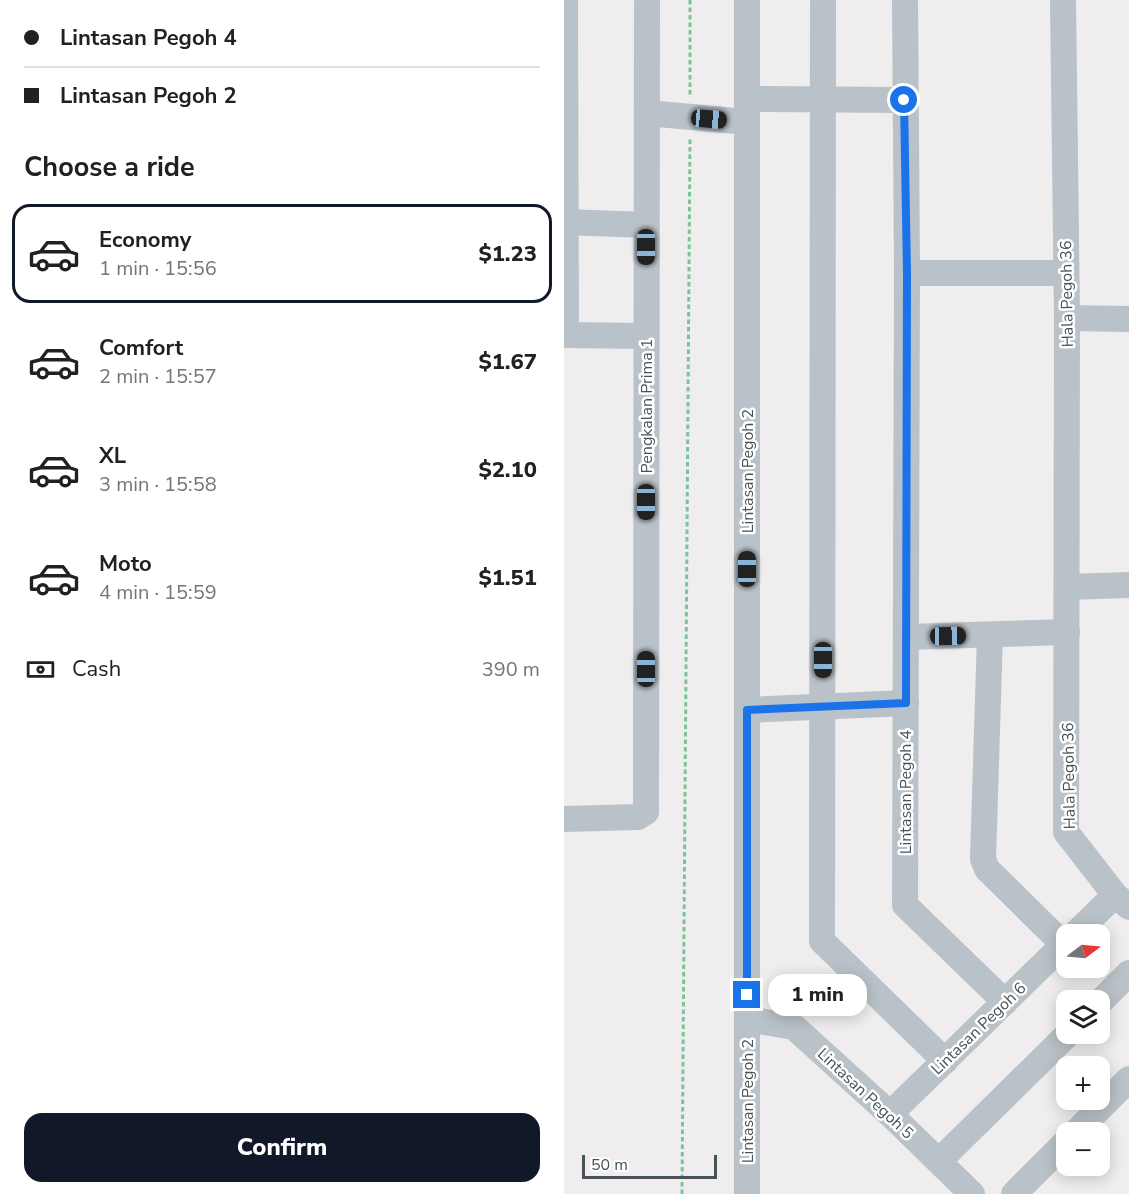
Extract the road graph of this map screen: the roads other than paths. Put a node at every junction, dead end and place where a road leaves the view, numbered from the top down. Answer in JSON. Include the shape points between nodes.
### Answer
{"nodes":[{"id":1,"x":565,"y":0,"type":"edge"},
{"id":2,"x":647,"y":0,"type":"edge"},
{"id":3,"x":747,"y":0,"type":"edge"},
{"id":4,"x":823,"y":0,"type":"edge"},
{"id":5,"x":905,"y":0,"type":"edge"},
{"id":6,"x":1063,"y":0,"type":"edge"},
{"id":7,"x":824,"y":100,"type":"junction"},
{"id":8,"x":904,"y":100,"type":"junction"},
{"id":9,"x":747,"y":111,"type":"junction"},
{"id":10,"x":647,"y":113,"type":"junction"},
{"id":11,"x":565,"y":222,"type":"edge"},
{"id":12,"x":646,"y":225,"type":"junction"},
{"id":13,"x":907,"y":273,"type":"junction"},
{"id":14,"x":1065,"y":273,"type":"junction"},
{"id":15,"x":1067,"y":318,"type":"junction"},
{"id":16,"x":1129,"y":319,"type":"edge"},
{"id":17,"x":565,"y":335,"type":"edge"},
{"id":18,"x":646,"y":336,"type":"junction"},
{"id":19,"x":1129,"y":585,"type":"edge"},
{"id":20,"x":1067,"y":587,"type":"junction"},
{"id":21,"x":1067,"y":632,"type":"junction"},
{"id":22,"x":990,"y":635,"type":"junction"},
{"id":23,"x":906,"y":637,"type":"junction"},
{"id":24,"x":906,"y":703,"type":"junction"},
{"id":25,"x":823,"y":706,"type":"junction"},
{"id":26,"x":747,"y":710,"type":"junction"},
{"id":27,"x":564,"y":819,"type":"edge"},
{"id":28,"x":1122,"y":901,"type":"edge"},
{"id":29,"x":1091,"y":924,"type":"edge"},
{"id":30,"x":1056,"y":930,"type":"edge"},
{"id":31,"x":1056,"y":953,"type":"edge"},
{"id":32,"x":1129,"y":973,"type":"edge"},
{"id":33,"x":1110,"y":992,"type":"edge"},
{"id":34,"x":1005,"y":1002,"type":"junction"},
{"id":35,"x":747,"y":1019,"type":"junction"},
{"id":36,"x":1058,"y":1044,"type":"edge"},
{"id":37,"x":945,"y":1061,"type":"junction"},
{"id":38,"x":1129,"y":1079,"type":"edge"},
{"id":39,"x":890,"y":1114,"type":"junction"},
{"id":40,"x":1086,"y":1122,"type":"edge"},
{"id":41,"x":1056,"y":1152,"type":"edge"},
{"id":42,"x":939,"y":1161,"type":"junction"},
{"id":43,"x":747,"y":1194,"type":"edge"},
{"id":44,"x":972,"y":1194,"type":"edge"},
{"id":45,"x":1014,"y":1194,"type":"edge"}],
"edges":[{"from":1,"to":11,"type":"street"},
{"from":2,"to":10,"type":"street","name":"Pengkalan Prima 1"},
{"from":3,"to":9,"type":"street","name":"Lintasan Pegoh 2"},
{"from":4,"to":7,"type":"street"},
{"from":5,"to":8,"type":"street","name":"Lintasan Pegoh 4"},
{"from":6,"to":14,"type":"street","name":"Hala Pegoh 36"},
{"from":7,"to":8,"type":"street"},
{"from":7,"to":9,"type":"street"},
{"from":7,"to":25,"type":"street"},
{"from":8,"to":13,"type":"street","name":"Lintasan Pegoh 4"},
{"from":9,"to":10,"type":"street","via":[[690,117]]},
{"from":9,"to":26,"type":"street","name":"Lintasan Pegoh 2"},
{"from":10,"to":12,"type":"street","name":"Pengkalan Prima 1"},
{"from":11,"to":12,"type":"street"},
{"from":11,"to":17,"type":"street"},
{"from":12,"to":18,"type":"street","name":"Pengkalan Prima 1"},
{"from":13,"to":14,"type":"street"},
{"from":13,"to":23,"type":"street","name":"Lintasan Pegoh 4"},
{"from":14,"to":15,"type":"street","name":"Hala Pegoh 36"},
{"from":15,"to":16,"type":"street"},
{"from":15,"to":20,"type":"street","name":"Hala Pegoh 36"},
{"from":17,"to":18,"type":"street"},
{"from":18,"to":27,"type":"street","name":"Pengkalan Prima 1","via":[[646,812],[638,817]]},
{"from":19,"to":20,"type":"street"},
{"from":20,"to":21,"type":"street","name":"Hala Pegoh 36"},
{"from":21,"to":22,"type":"street"},
{"from":21,"to":28,"type":"street","name":"Hala Pegoh 36","via":[[1066,832]]},
{"from":22,"to":23,"type":"street"},
{"from":22,"to":30,"type":"street","via":[[983,859],[987,869]]},
{"from":23,"to":24,"type":"street","name":"Lintasan Pegoh 4"},
{"from":24,"to":25,"type":"street"},
{"from":24,"to":34,"type":"street","name":"Lintasan Pegoh 4","via":[[904,906]]},
{"from":25,"to":26,"type":"street"},
{"from":25,"to":37,"type":"street","via":[[822,941]]},
{"from":26,"to":35,"type":"street","name":"Lintasan Pegoh 2"},
{"from":28,"to":29,"type":"street","name":"Lintasan Pegoh 6"},
{"from":31,"to":34,"type":"street","name":"Lintasan Pegoh 6"},
{"from":32,"to":33,"type":"street"},
{"from":34,"to":37,"type":"street","name":"Lintasan Pegoh 6"},
{"from":35,"to":39,"type":"street","name":"Lintasan Pegoh 5","via":[[794,1027]]},
{"from":35,"to":43,"type":"street","name":"Lintasan Pegoh 2"},
{"from":36,"to":42,"type":"street"},
{"from":37,"to":39,"type":"street","name":"Lintasan Pegoh 6"},
{"from":38,"to":40,"type":"street"},
{"from":39,"to":42,"type":"street","name":"Lintasan Pegoh 5"},
{"from":41,"to":45,"type":"street"},
{"from":42,"to":44,"type":"street","name":"Lintasan Pegoh 5"}]}
